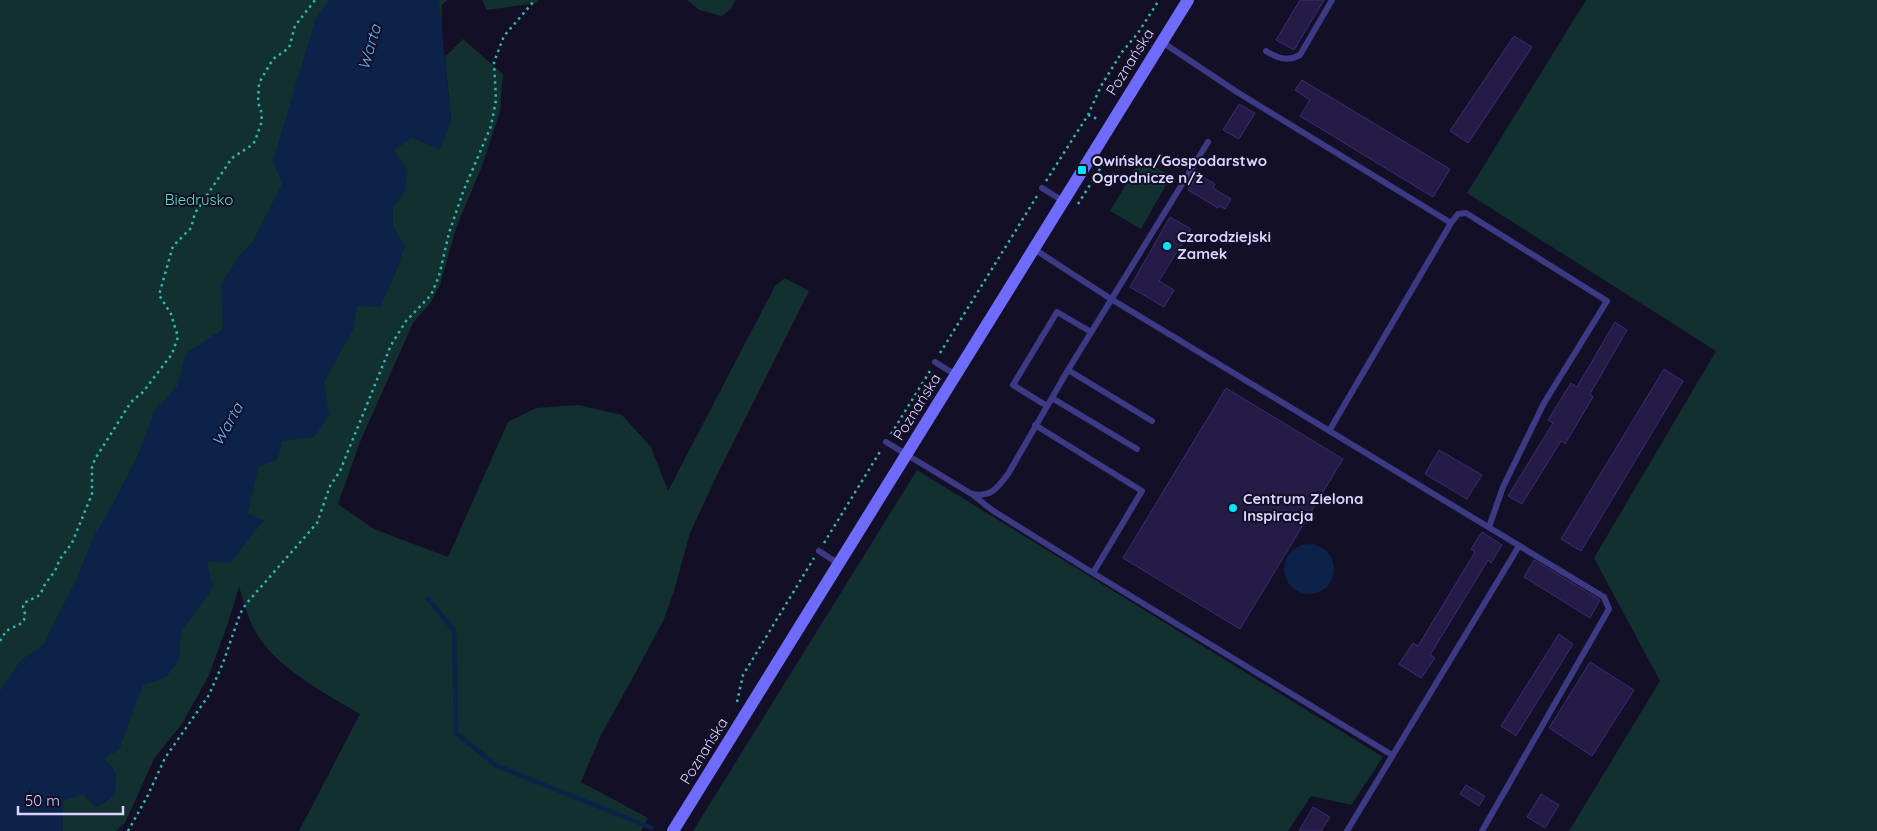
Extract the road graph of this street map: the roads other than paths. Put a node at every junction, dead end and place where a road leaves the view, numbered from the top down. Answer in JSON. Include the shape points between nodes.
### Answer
{"nodes":[{"id":1,"x":1188,"y":0,"type":"edge"},
{"id":2,"x":1332,"y":0,"type":"edge"},
{"id":3,"x":1162,"y":42,"type":"junction"},
{"id":4,"x":1266,"y":51,"type":"dead end"},
{"id":5,"x":1208,"y":142,"type":"dead end"},
{"id":6,"x":1042,"y":188,"type":"road end"},
{"id":7,"x":1064,"y":201,"type":"junction"},
{"id":8,"x":1451,"y":223,"type":"junction"},
{"id":9,"x":1034,"y":249,"type":"junction"},
{"id":10,"x":1111,"y":299,"type":"junction"},
{"id":11,"x":1091,"y":332,"type":"junction"},
{"id":12,"x":935,"y":362,"type":"road end"},
{"id":13,"x":1068,"y":370,"type":"junction"},
{"id":14,"x":956,"y":375,"type":"junction"},
{"id":15,"x":1052,"y":398,"type":"junction"},
{"id":16,"x":1047,"y":406,"type":"junction"},
{"id":17,"x":1152,"y":421,"type":"dead end"},
{"id":18,"x":1035,"y":426,"type":"junction"},
{"id":19,"x":1329,"y":431,"type":"junction"},
{"id":20,"x":886,"y":442,"type":"road end"},
{"id":21,"x":1137,"y":449,"type":"dead end"},
{"id":22,"x":907,"y":455,"type":"junction"},
{"id":23,"x":970,"y":493,"type":"junction"},
{"id":24,"x":1489,"y":527,"type":"junction"},
{"id":25,"x":1519,"y":546,"type":"junction"},
{"id":26,"x":819,"y":551,"type":"road end"},
{"id":27,"x":839,"y":564,"type":"junction"},
{"id":28,"x":1093,"y":573,"type":"junction"},
{"id":29,"x":1392,"y":755,"type":"junction"},
{"id":30,"x":673,"y":831,"type":"edge"},
{"id":31,"x":1347,"y":831,"type":"edge"},
{"id":32,"x":1482,"y":831,"type":"edge"}],
"edges":[{"from":1,"to":3,"type":"main road","name":"Poznańska"},
{"from":2,"to":4,"type":"lane","via":[[1300,55],[1283,59]]},
{"from":3,"to":7,"type":"main road","name":"Poznańska"},
{"from":3,"to":8,"type":"lane","via":[[1237,92]]},
{"from":5,"to":10,"type":"lane"},
{"from":6,"to":7,"type":"lane"},
{"from":7,"to":9,"type":"main road","name":"Poznańska"},
{"from":8,"to":19,"type":"lane"},
{"from":8,"to":24,"type":"lane","via":[[1458,214],[1466,213],[1607,301],[1544,403],[1503,487]]},
{"from":9,"to":10,"type":"lane"},
{"from":9,"to":14,"type":"main road","name":"Poznańska"},
{"from":10,"to":11,"type":"lane"},
{"from":10,"to":19,"type":"lane"},
{"from":11,"to":13,"type":"lane"},
{"from":11,"to":16,"type":"lane","via":[[1057,312],[1013,385]]},
{"from":12,"to":14,"type":"lane"},
{"from":13,"to":15,"type":"lane"},
{"from":13,"to":17,"type":"lane"},
{"from":14,"to":22,"type":"main road","name":"Poznańska"},
{"from":15,"to":16,"type":"lane"},
{"from":15,"to":21,"type":"lane"},
{"from":16,"to":18,"type":"lane"},
{"from":18,"to":23,"type":"lane","via":[[1002,483],[987,494]]},
{"from":18,"to":28,"type":"lane","via":[[1142,491]]},
{"from":19,"to":24,"type":"lane"},
{"from":20,"to":22,"type":"lane"},
{"from":22,"to":23,"type":"lane"},
{"from":22,"to":27,"type":"main road","name":"Poznańska"},
{"from":23,"to":28,"type":"lane"},
{"from":24,"to":25,"type":"lane"},
{"from":25,"to":29,"type":"lane"},
{"from":25,"to":32,"type":"lane","via":[[1604,597],[1609,609]]},
{"from":26,"to":27,"type":"lane"},
{"from":27,"to":30,"type":"main road","name":"Poznańska"},
{"from":28,"to":29,"type":"lane"},
{"from":29,"to":31,"type":"lane"}]}
